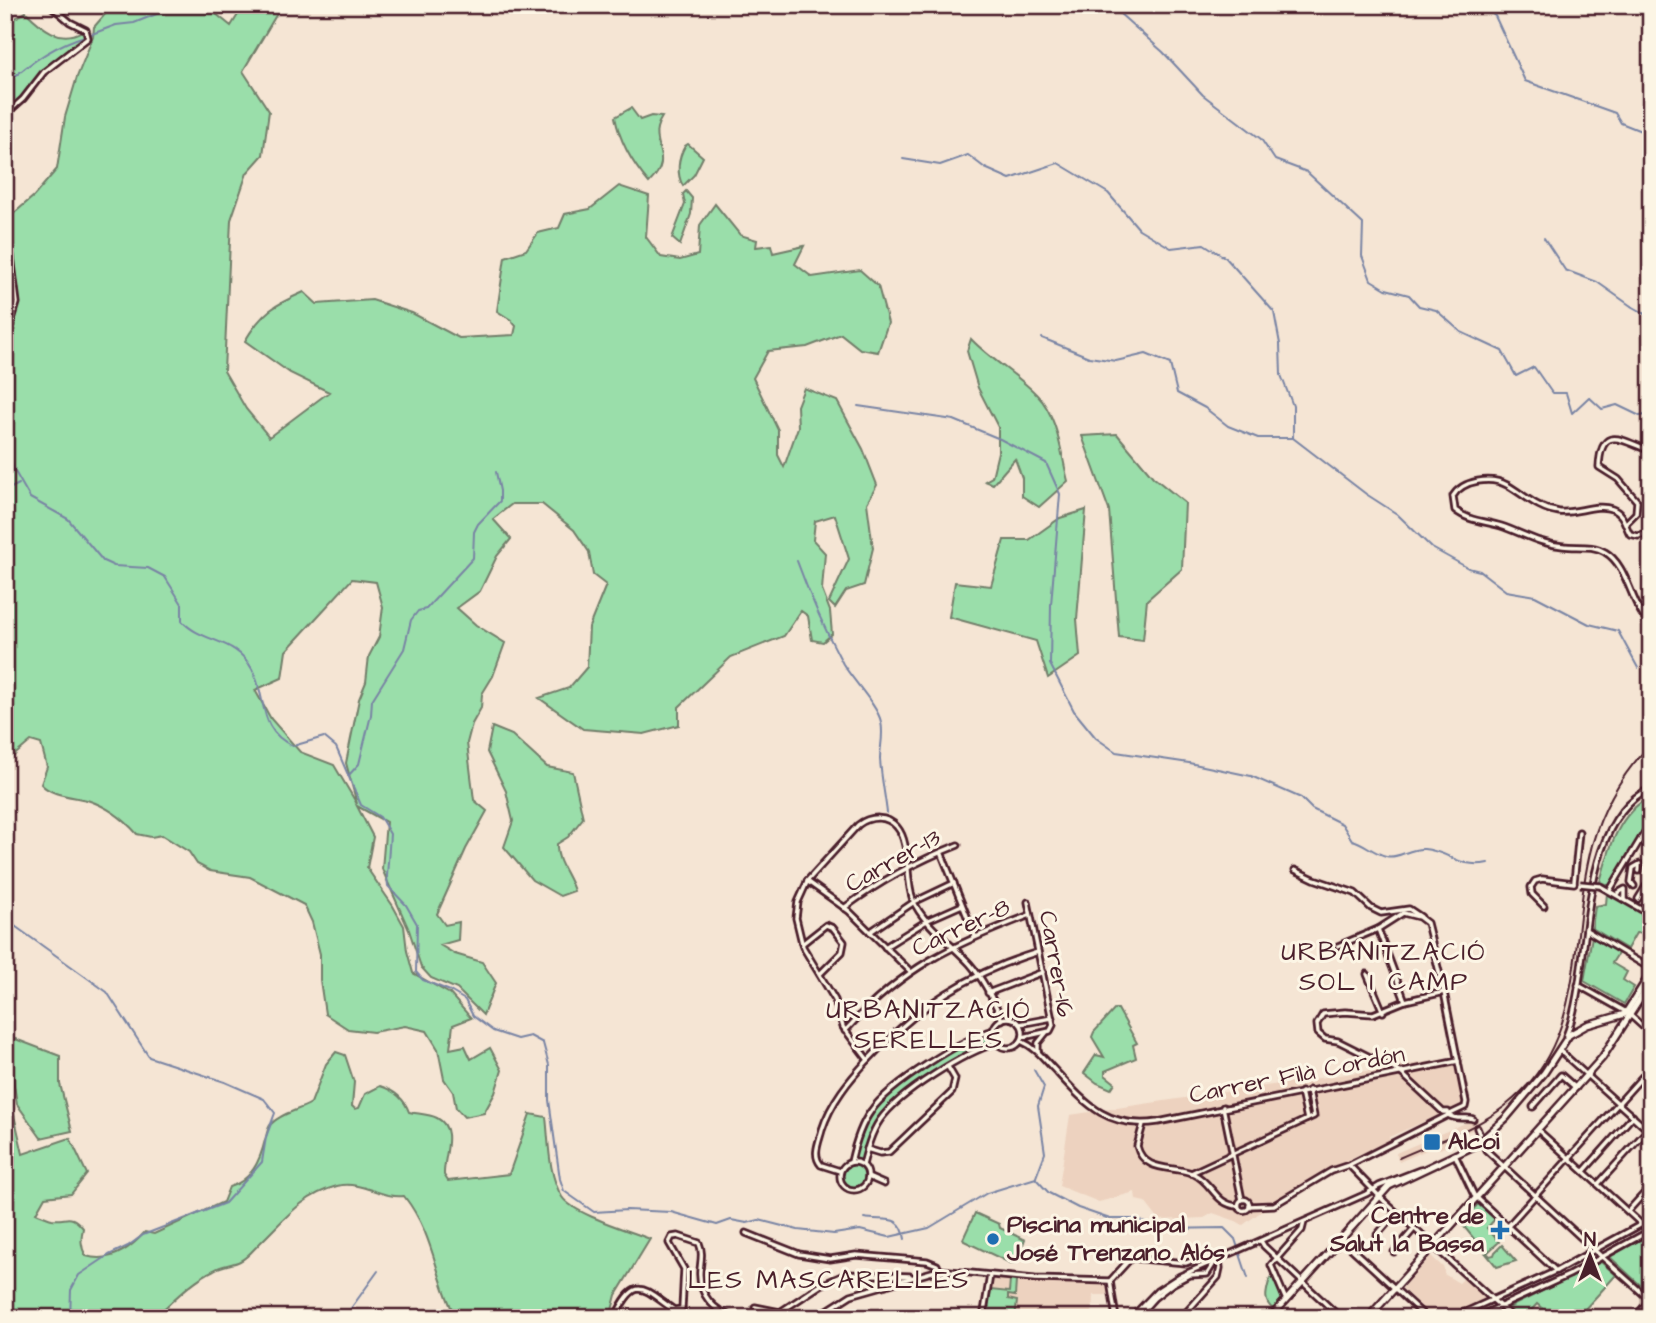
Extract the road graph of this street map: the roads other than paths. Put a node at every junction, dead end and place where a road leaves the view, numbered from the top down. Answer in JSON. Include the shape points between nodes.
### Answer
{"nodes":[{"id":1,"x":50,"y":5,"type":"edge"},
{"id":2,"x":5,"y":115,"type":"edge"},
{"id":3,"x":5,"y":236,"type":"edge"},
{"id":4,"x":5,"y":343,"type":"edge"},
{"id":5,"x":5,"y":355,"type":"edge"},
{"id":6,"x":8,"y":369,"type":"dead end"},
{"id":7,"x":1651,"y":451,"type":"edge"},
{"id":8,"x":1626,"y":523,"type":"junction"},
{"id":9,"x":1651,"y":532,"type":"edge"},
{"id":10,"x":1651,"y":625,"type":"edge"},
{"id":11,"x":1651,"y":788,"type":"edge"},
{"id":12,"x":1651,"y":822,"type":"edge"},
{"id":13,"x":1580,"y":832,"type":"dead end"},
{"id":14,"x":1641,"y":839,"type":"junction"},
{"id":15,"x":958,"y":845,"type":"dead end"},
{"id":16,"x":941,"y":852,"type":"junction"},
{"id":17,"x":1626,"y":863,"type":"junction"},
{"id":18,"x":907,"y":867,"type":"junction"},
{"id":19,"x":1650,"y":867,"type":"edge"},
{"id":20,"x":1633,"y":868,"type":"junction"},
{"id":21,"x":1295,"y":870,"type":"dead end"},
{"id":22,"x":1639,"y":872,"type":"dead end"},
{"id":23,"x":1651,"y":878,"type":"edge"},
{"id":24,"x":807,"y":881,"type":"junction"},
{"id":25,"x":954,"y":883,"type":"junction"},
{"id":26,"x":1574,"y":883,"type":"junction"},
{"id":27,"x":1631,"y":883,"type":"dead end"},
{"id":28,"x":1610,"y":890,"type":"junction"},
{"id":29,"x":1617,"y":894,"type":"junction"},
{"id":30,"x":1651,"y":897,"type":"edge"},
{"id":31,"x":1625,"y":899,"type":"junction"},
{"id":32,"x":1638,"y":899,"type":"dead end"},
{"id":33,"x":914,"y":902,"type":"junction"},
{"id":34,"x":1028,"y":902,"type":"dead end"},
{"id":35,"x":962,"y":905,"type":"junction"},
{"id":36,"x":1544,"y":906,"type":"dead end"},
{"id":37,"x":844,"y":908,"type":"junction"},
{"id":38,"x":1643,"y":910,"type":"junction"},
{"id":39,"x":1030,"y":915,"type":"junction"},
{"id":40,"x":1651,"y":915,"type":"edge"},
{"id":41,"x":928,"y":920,"type":"junction"},
{"id":42,"x":1427,"y":923,"type":"junction"},
{"id":43,"x":1378,"y":929,"type":"junction"},
{"id":44,"x":1586,"y":930,"type":"junction"},
{"id":45,"x":870,"y":932,"type":"junction"},
{"id":46,"x":975,"y":936,"type":"junction"},
{"id":47,"x":802,"y":944,"type":"junction"},
{"id":48,"x":1338,"y":946,"type":"dead end"},
{"id":49,"x":885,"y":947,"type":"junction"},
{"id":50,"x":952,"y":947,"type":"junction"},
{"id":51,"x":1038,"y":952,"type":"junction"},
{"id":52,"x":910,"y":971,"type":"junction"},
{"id":53,"x":1651,"y":971,"type":"edge"},
{"id":54,"x":1043,"y":972,"type":"junction"},
{"id":55,"x":820,"y":974,"type":"junction"},
{"id":56,"x":1367,"y":974,"type":"dead end"},
{"id":57,"x":978,"y":975,"type":"junction"},
{"id":58,"x":1651,"y":982,"type":"edge"},
{"id":59,"x":1578,"y":985,"type":"junction"},
{"id":60,"x":1444,"y":992,"type":"junction"},
{"id":61,"x":988,"y":993,"type":"junction"},
{"id":62,"x":1405,"y":1001,"type":"junction"},
{"id":63,"x":1382,"y":1012,"type":"junction"},
{"id":64,"x":1628,"y":1014,"type":"junction"},
{"id":65,"x":1052,"y":1018,"type":"junction"},
{"id":66,"x":1612,"y":1018,"type":"junction"},
{"id":67,"x":1002,"y":1020,"type":"junction"},
{"id":68,"x":1020,"y":1024,"type":"junction"},
{"id":69,"x":994,"y":1030,"type":"junction"},
{"id":70,"x":845,"y":1031,"type":"junction"},
{"id":71,"x":1048,"y":1032,"type":"junction"},
{"id":72,"x":1619,"y":1033,"type":"junction"},
{"id":73,"x":1651,"y":1034,"type":"edge"},
{"id":74,"x":1022,"y":1039,"type":"junction"},
{"id":75,"x":997,"y":1043,"type":"junction"},
{"id":76,"x":1561,"y":1047,"type":"junction"},
{"id":77,"x":1038,"y":1053,"type":"junction"},
{"id":78,"x":868,"y":1060,"type":"junction"},
{"id":79,"x":1458,"y":1061,"type":"junction"},
{"id":80,"x":948,"y":1067,"type":"junction"},
{"id":81,"x":1651,"y":1067,"type":"edge"},
{"id":82,"x":1400,"y":1072,"type":"junction"},
{"id":83,"x":1587,"y":1075,"type":"junction"},
{"id":84,"x":1576,"y":1088,"type":"junction"},
{"id":85,"x":1309,"y":1090,"type":"junction"},
{"id":86,"x":1301,"y":1092,"type":"junction"},
{"id":87,"x":1618,"y":1103,"type":"junction"},
{"id":88,"x":1223,"y":1107,"type":"junction"},
{"id":89,"x":1533,"y":1107,"type":"dead end"},
{"id":90,"x":1446,"y":1115,"type":"junction"},
{"id":91,"x":1633,"y":1116,"type":"junction"},
{"id":92,"x":1307,"y":1119,"type":"junction"},
{"id":93,"x":1473,"y":1119,"type":"dead end"},
{"id":94,"x":1143,"y":1124,"type":"junction"},
{"id":95,"x":1477,"y":1128,"type":"dead end"},
{"id":96,"x":1538,"y":1130,"type":"junction"},
{"id":97,"x":1650,"y":1130,"type":"edge"},
{"id":98,"x":867,"y":1149,"type":"junction"},
{"id":99,"x":1233,"y":1153,"type":"junction"},
{"id":100,"x":1455,"y":1155,"type":"junction"},
{"id":101,"x":1569,"y":1157,"type":"junction"},
{"id":102,"x":851,"y":1162,"type":"junction"},
{"id":103,"x":863,"y":1165,"type":"junction"},
{"id":104,"x":1349,"y":1165,"type":"junction"},
{"id":105,"x":1504,"y":1167,"type":"junction"},
{"id":106,"x":1422,"y":1169,"type":"junction"},
{"id":107,"x":840,"y":1171,"type":"junction"},
{"id":108,"x":1584,"y":1171,"type":"junction"},
{"id":109,"x":1191,"y":1173,"type":"junction"},
{"id":110,"x":868,"y":1177,"type":"junction"},
{"id":111,"x":884,"y":1184,"type":"dead end"},
{"id":112,"x":1598,"y":1184,"type":"junction"},
{"id":113,"x":1651,"y":1185,"type":"edge"},
{"id":114,"x":1372,"y":1189,"type":"junction"},
{"id":115,"x":1535,"y":1195,"type":"junction"},
{"id":116,"x":1379,"y":1196,"type":"junction"},
{"id":117,"x":1477,"y":1198,"type":"junction"},
{"id":118,"x":1242,"y":1200,"type":"junction"},
{"id":119,"x":1238,"y":1206,"type":"junction"},
{"id":120,"x":1249,"y":1206,"type":"junction"},
{"id":121,"x":1628,"y":1211,"type":"junction"},
{"id":122,"x":1396,"y":1213,"type":"junction"},
{"id":123,"x":1651,"y":1219,"type":"edge"},
{"id":124,"x":1304,"y":1222,"type":"junction"},
{"id":125,"x":1642,"y":1224,"type":"junction"},
{"id":126,"x":1508,"y":1226,"type":"junction"},
{"id":127,"x":1414,"y":1228,"type":"junction"},
{"id":128,"x":1650,"y":1231,"type":"edge"},
{"id":129,"x":746,"y":1234,"type":"dead end"},
{"id":130,"x":1377,"y":1235,"type":"dead end"},
{"id":131,"x":1341,"y":1239,"type":"junction"},
{"id":132,"x":1259,"y":1242,"type":"junction"},
{"id":133,"x":1433,"y":1245,"type":"junction"},
{"id":134,"x":1595,"y":1250,"type":"junction"},
{"id":135,"x":1394,"y":1252,"type":"dead end"},
{"id":136,"x":1602,"y":1257,"type":"junction"},
{"id":137,"x":1277,"y":1258,"type":"junction"},
{"id":138,"x":1217,"y":1260,"type":"junction"},
{"id":139,"x":1194,"y":1261,"type":"junction"},
{"id":140,"x":1207,"y":1261,"type":"junction"},
{"id":141,"x":939,"y":1270,"type":"junction"},
{"id":142,"x":1191,"y":1270,"type":"junction"},
{"id":143,"x":1209,"y":1270,"type":"junction"},
{"id":144,"x":1556,"y":1271,"type":"junction"},
{"id":145,"x":990,"y":1275,"type":"junction"},
{"id":146,"x":1200,"y":1275,"type":"junction"},
{"id":147,"x":910,"y":1276,"type":"junction"},
{"id":148,"x":1110,"y":1281,"type":"junction"},
{"id":149,"x":1302,"y":1282,"type":"junction"},
{"id":150,"x":1395,"y":1288,"type":"junction"},
{"id":151,"x":1493,"y":1299,"type":"junction"},
{"id":152,"x":1286,"y":1300,"type":"junction"},
{"id":153,"x":1650,"y":1300,"type":"edge"},
{"id":154,"x":1500,"y":1306,"type":"junction"},
{"id":155,"x":755,"y":1307,"type":"dead end"},
{"id":156,"x":780,"y":1315,"type":"edge"},
{"id":157,"x":985,"y":1317,"type":"edge"},
{"id":158,"x":615,"y":1318,"type":"edge"},
{"id":159,"x":737,"y":1318,"type":"edge"},
{"id":160,"x":815,"y":1318,"type":"edge"},
{"id":161,"x":1116,"y":1318,"type":"edge"},
{"id":162,"x":1133,"y":1318,"type":"edge"},
{"id":163,"x":1181,"y":1318,"type":"edge"},
{"id":164,"x":1270,"y":1318,"type":"edge"},
{"id":165,"x":1341,"y":1318,"type":"edge"},
{"id":166,"x":1368,"y":1318,"type":"edge"},
{"id":167,"x":1427,"y":1318,"type":"edge"},
{"id":168,"x":1452,"y":1318,"type":"edge"},
{"id":169,"x":1475,"y":1318,"type":"edge"},
{"id":170,"x":1513,"y":1318,"type":"edge"},
{"id":171,"x":1634,"y":1318,"type":"edge"}],
"edges":[{"from":1,"to":2,"type":"street","via":[[86,30],[88,38],[44,72]]},
{"from":3,"to":4,"type":"street","via":[[17,303]]},
{"from":5,"to":6,"type":"street"},
{"from":7,"to":8,"type":"street","via":[[1617,439],[1606,440],[1601,447],[1599,467],[1618,479],[1637,501],[1636,513]]},
{"from":8,"to":9,"type":"street","via":[[1632,535]]},
{"from":8,"to":10,"type":"street","via":[[1609,508],[1545,509],[1497,481],[1468,484],[1453,496],[1455,510],[1468,517],[1546,543],[1605,551]]},
{"from":11,"to":44,"type":"street","via":[[1623,810],[1606,840],[1594,876]]},
{"from":12,"to":14,"type":"street"},
{"from":13,"to":26,"type":"street"},
{"from":14,"to":17,"type":"street"},
{"from":14,"to":19,"type":"street","via":[[1649,847]]},
{"from":15,"to":16,"type":"street","name":"Carrer-13"},
{"from":16,"to":18,"type":"street","name":"Carrer-13"},
{"from":16,"to":25,"type":"street"},
{"from":17,"to":20,"type":"street"},
{"from":17,"to":28,"type":"street"},
{"from":18,"to":24,"type":"street","via":[[901,832],[889,821],[875,818],[858,825]]},
{"from":18,"to":33,"type":"street"},
{"from":18,"to":37,"type":"street","name":"Carrer-13"},
{"from":20,"to":22,"type":"street"},
{"from":20,"to":27,"type":"street"},
{"from":21,"to":42,"type":"street","via":[[1355,893],[1381,913],[1409,909]]},
{"from":23,"to":32,"type":"street"},
{"from":24,"to":37,"type":"street"},
{"from":24,"to":47,"type":"street","via":[[796,912]]},
{"from":25,"to":33,"type":"street"},
{"from":25,"to":35,"type":"street"},
{"from":26,"to":28,"type":"street","bridge":true},
{"from":26,"to":36,"type":"street","via":[[1535,881],[1532,894]]},
{"from":28,"to":29,"type":"street"},
{"from":29,"to":31,"type":"street"},
{"from":29,"to":31,"type":"street","via":[[1625,889]]},
{"from":30,"to":38,"type":"street"},
{"from":31,"to":38,"type":"street"},
{"from":33,"to":41,"type":"street"},
{"from":33,"to":45,"type":"street"},
{"from":34,"to":39,"type":"street","name":"Carrer-16"},
{"from":35,"to":41,"type":"street"},
{"from":35,"to":46,"type":"street"},
{"from":37,"to":45,"type":"street"},
{"from":38,"to":40,"type":"street"},
{"from":39,"to":46,"type":"street","name":"Carrer-8"},
{"from":39,"to":51,"type":"street","name":"Carrer-16"},
{"from":41,"to":49,"type":"street"},
{"from":41,"to":50,"type":"street"},
{"from":42,"to":43,"type":"street","via":[[1403,914]]},
{"from":42,"to":60,"type":"street"},
{"from":43,"to":48,"type":"street"},
{"from":43,"to":62,"type":"street"},
{"from":44,"to":53,"type":"street"},
{"from":44,"to":59,"type":"street"},
{"from":45,"to":49,"type":"street"},
{"from":46,"to":50,"type":"street","name":"Carrer-8"},
{"from":47,"to":55,"type":"street"},
{"from":47,"to":55,"type":"street","via":[[826,925],[844,942],[842,952]]},
{"from":49,"to":52,"type":"street"},
{"from":50,"to":52,"type":"street","name":"Carrer-8"},
{"from":50,"to":57,"type":"street"},
{"from":51,"to":54,"type":"street","name":"Carrer-16"},
{"from":51,"to":57,"type":"street"},
{"from":52,"to":70,"type":"street","name":"Carrer-8"},
{"from":53,"to":64,"type":"main road"},
{"from":54,"to":61,"type":"street"},
{"from":54,"to":65,"type":"street","name":"Carrer-16"},
{"from":55,"to":70,"type":"street"},
{"from":56,"to":63,"type":"street"},
{"from":57,"to":61,"type":"street"},
{"from":57,"to":78,"type":"street","via":[[925,1006]]},
{"from":58,"to":64,"type":"main road"},
{"from":59,"to":64,"type":"street"},
{"from":59,"to":76,"type":"street"},
{"from":60,"to":62,"type":"street"},
{"from":60,"to":79,"type":"street"},
{"from":61,"to":67,"type":"street"},
{"from":62,"to":63,"type":"street"},
{"from":63,"to":82,"type":"street","via":[[1323,1014],[1318,1033]]},
{"from":64,"to":66,"type":"main road"},
{"from":64,"to":72,"type":"main road"},
{"from":64,"to":73,"type":"street"},
{"from":65,"to":68,"type":"street"},
{"from":65,"to":71,"type":"street","name":"Carrer-16"},
{"from":66,"to":72,"type":"main road"},
{"from":66,"to":76,"type":"main road","via":[[1580,1028]]},
{"from":67,"to":68,"type":"street"},
{"from":67,"to":69,"type":"street"},
{"from":68,"to":74,"type":"street"},
{"from":69,"to":75,"type":"street"},
{"from":69,"to":102,"type":"street","via":[[956,1046],[887,1094],[861,1128]]},
{"from":70,"to":78,"type":"street"},
{"from":71,"to":74,"type":"street"},
{"from":71,"to":77,"type":"street","name":"Carrer-16","via":[[1038,1043]]},
{"from":72,"to":83,"type":"main road"},
{"from":74,"to":75,"type":"street","via":[[1009,1048]]},
{"from":74,"to":77,"type":"street"},
{"from":75,"to":80,"type":"street"},
{"from":76,"to":83,"type":"street"},
{"from":76,"to":100,"type":"main road","bridge":true,"via":[[1544,1073],[1485,1138]]},
{"from":77,"to":94,"type":"street","via":[[1098,1112]]},
{"from":78,"to":107,"type":"street","via":[[832,1107],[817,1149],[821,1165]]},
{"from":79,"to":82,"type":"street","name":"Carrer Filà Cordón"},
{"from":79,"to":90,"type":"street","via":[[1465,1107]]},
{"from":80,"to":98,"type":"street","via":[[891,1107],[876,1126]]},
{"from":80,"to":98,"type":"street","via":[[955,1081],[952,1092],[889,1152]]},
{"from":81,"to":87,"type":"street"},
{"from":82,"to":85,"type":"street","name":"Carrer Filà Cordón"},
{"from":82,"to":90,"type":"street"},
{"from":83,"to":84,"type":"main road"},
{"from":83,"to":87,"type":"street"},
{"from":84,"to":89,"type":"street","via":[[1561,1075]]},
{"from":84,"to":96,"type":"main road"},
{"from":85,"to":86,"type":"street","name":"Carrer Filà Cordón"},
{"from":85,"to":92,"type":"street","via":[[1313,1117]]},
{"from":86,"to":88,"type":"street","name":"Carrer Filà Cordón"},
{"from":86,"to":92,"type":"street"},
{"from":87,"to":91,"type":"street"},
{"from":87,"to":101,"type":"street"},
{"from":88,"to":94,"type":"street","name":"Carrer Filà Cordón"},
{"from":88,"to":99,"type":"street"},
{"from":90,"to":93,"type":"street"},
{"from":90,"to":104,"type":"street"},
{"from":91,"to":97,"type":"street"},
{"from":91,"to":108,"type":"street"},
{"from":92,"to":99,"type":"street"},
{"from":94,"to":109,"type":"street","via":[[1137,1141],[1142,1157],[1160,1168]]},
{"from":95,"to":105,"type":"street","via":[[1486,1150]]},
{"from":96,"to":101,"type":"street"},
{"from":96,"to":105,"type":"main road"},
{"from":97,"to":112,"type":"street"},
{"from":98,"to":103,"type":"street"},
{"from":99,"to":109,"type":"street"},
{"from":99,"to":118,"type":"street"},
{"from":100,"to":106,"type":"main road"},
{"from":100,"to":117,"type":"street"},
{"from":101,"to":108,"type":"street"},
{"from":101,"to":115,"type":"street"},
{"from":102,"to":103,"type":"street"},
{"from":102,"to":107,"type":"street"},
{"from":103,"to":110,"type":"street"},
{"from":104,"to":114,"type":"street"},
{"from":104,"to":120,"type":"street","via":[[1275,1205]]},
{"from":105,"to":115,"type":"street"},
{"from":105,"to":117,"type":"main road"},
{"from":106,"to":114,"type":"street"},
{"from":106,"to":116,"type":"main road"},
{"from":107,"to":110,"type":"street","via":[[840,1180],[849,1189],[861,1188]]},
{"from":108,"to":112,"type":"street"},
{"from":109,"to":119,"type":"street","via":[[1221,1201]]},
{"from":110,"to":111,"type":"street"},
{"from":112,"to":121,"type":"street"},
{"from":113,"to":121,"type":"street"},
{"from":114,"to":116,"type":"street"},
{"from":114,"to":124,"type":"street"},
{"from":115,"to":126,"type":"street"},
{"from":115,"to":134,"type":"street"},
{"from":116,"to":122,"type":"street"},
{"from":116,"to":131,"type":"main road"},
{"from":117,"to":126,"type":"street"},
{"from":117,"to":133,"type":"main road"},
{"from":118,"to":119,"type":"street"},
{"from":118,"to":120,"type":"street"},
{"from":119,"to":120,"type":"street","via":[[1244,1210]]},
{"from":121,"to":125,"type":"street"},
{"from":122,"to":127,"type":"street"},
{"from":122,"to":130,"type":"street"},
{"from":123,"to":125,"type":"street"},
{"from":124,"to":132,"type":"street"},
{"from":124,"to":137,"type":"street"},
{"from":125,"to":128,"type":"street"},
{"from":125,"to":134,"type":"street"},
{"from":126,"to":144,"type":"street"},
{"from":127,"to":133,"type":"street"},
{"from":127,"to":135,"type":"street"},
{"from":128,"to":136,"type":"street"},
{"from":129,"to":141,"type":"street","via":[[801,1254],[927,1262]]},
{"from":131,"to":149,"type":"main road"},
{"from":131,"to":150,"type":"street"},
{"from":132,"to":137,"type":"street"},
{"from":132,"to":138,"type":"street"},
{"from":133,"to":150,"type":"main road"},
{"from":133,"to":151,"type":"street"},
{"from":134,"to":136,"type":"street"},
{"from":134,"to":144,"type":"street"},
{"from":136,"to":153,"type":"street"},
{"from":136,"to":154,"type":"street"},
{"from":137,"to":149,"type":"street"},
{"from":137,"to":152,"type":"street","via":[[1271,1265]]},
{"from":138,"to":140,"type":"street"},
{"from":138,"to":143,"type":"street"},
{"from":138,"to":163,"type":"street","via":[[1218,1277]]},
{"from":139,"to":140,"type":"street","via":[[1199,1257]]},
{"from":139,"to":142,"type":"street"},
{"from":139,"to":148,"type":"street","via":[[1131,1258]]},
{"from":140,"to":142,"type":"street"},
{"from":140,"to":143,"type":"street"},
{"from":141,"to":145,"type":"street"},
{"from":141,"to":147,"type":"street"},
{"from":142,"to":146,"type":"street"},
{"from":142,"to":162,"type":"street","via":[[1157,1291]]},
{"from":143,"to":146,"type":"street"},
{"from":144,"to":151,"type":"street"},
{"from":145,"to":148,"type":"street"},
{"from":145,"to":157,"type":"street"},
{"from":146,"to":162,"type":"street","via":[[1169,1286]]},
{"from":147,"to":156,"type":"street","via":[[848,1273],[821,1284]]},
{"from":147,"to":160,"type":"street","via":[[847,1297]]},
{"from":148,"to":161,"type":"street"},
{"from":149,"to":152,"type":"main road"},
{"from":149,"to":165,"type":"street"},
{"from":150,"to":166,"type":"main road"},
{"from":150,"to":167,"type":"street"},
{"from":151,"to":154,"type":"street"},
{"from":151,"to":168,"type":"street"},
{"from":152,"to":164,"type":"main road"},
{"from":153,"to":171,"type":"street"},
{"from":154,"to":169,"type":"street"},
{"from":154,"to":170,"type":"street"},
{"from":155,"to":156,"type":"street"},
{"from":158,"to":159,"type":"street","via":[[631,1293],[640,1289],[651,1291],[676,1311],[682,1309],[684,1269],[669,1243],[677,1236],[699,1243],[703,1293],[720,1311]]}]}
